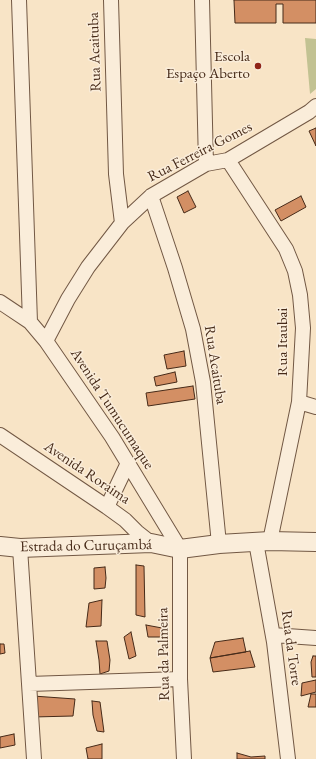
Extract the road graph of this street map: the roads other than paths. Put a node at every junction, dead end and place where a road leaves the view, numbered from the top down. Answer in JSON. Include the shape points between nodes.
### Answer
{"nodes":[{"id":1,"x":19,"y":0,"type":"edge"},
{"id":2,"x":111,"y":0,"type":"edge"},
{"id":3,"x":202,"y":0,"type":"edge"},
{"id":4,"x":316,"y":106,"type":"edge"},
{"id":5,"x":228,"y":160,"type":"junction"},
{"id":6,"x":206,"y":164,"type":"junction"},
{"id":7,"x":151,"y":196,"type":"junction"},
{"id":8,"x":122,"y":223,"type":"junction"},
{"id":9,"x":0,"y":302,"type":"edge"},
{"id":10,"x":30,"y":322,"type":"junction"},
{"id":11,"x":46,"y":341,"type":"junction"},
{"id":12,"x":299,"y":402,"type":"junction"},
{"id":13,"x":316,"y":407,"type":"edge"},
{"id":14,"x":3,"y":439,"type":"edge"},
{"id":15,"x":128,"y":463,"type":"junction"},
{"id":16,"x":106,"y":506,"type":"junction"},
{"id":17,"x":263,"y":542,"type":"junction"},
{"id":18,"x":316,"y":542,"type":"edge"},
{"id":19,"x":151,"y":543,"type":"junction"},
{"id":20,"x":219,"y":544,"type":"junction"},
{"id":21,"x":0,"y":546,"type":"edge"},
{"id":22,"x":20,"y":548,"type":"junction"},
{"id":23,"x":180,"y":549,"type":"junction"},
{"id":24,"x":273,"y":635,"type":"junction"},
{"id":25,"x":316,"y":638,"type":"edge"},
{"id":26,"x":180,"y":679,"type":"junction"},
{"id":27,"x":29,"y":684,"type":"junction"},
{"id":28,"x":34,"y":759,"type":"edge"},
{"id":29,"x":184,"y":759,"type":"edge"},
{"id":30,"x":288,"y":759,"type":"edge"}],
"edges":[{"from":1,"to":10,"type":"street"},
{"from":2,"to":8,"type":"street","name":"Rua Acaituba","via":[[116,174]]},
{"from":3,"to":6,"type":"street"},
{"from":4,"to":5,"type":"street","name":"Rua Ferreira Gomes"},
{"from":5,"to":6,"type":"street","name":"Rua Ferreira Gomes"},
{"from":5,"to":12,"type":"street","name":"Rua Itaubai","via":[[286,249],[295,270],[303,328]]},
{"from":6,"to":7,"type":"street","name":"Rua Ferreira Gomes"},
{"from":7,"to":8,"type":"street","name":"Rua Ferreira Gomes"},
{"from":7,"to":20,"type":"street","name":"Rua Acaituba","via":[[193,329],[203,382]]},
{"from":8,"to":11,"type":"street","name":"Rua Ferreira Gomes","via":[[88,266]]},
{"from":9,"to":10,"type":"street","name":"Avenida Tumucumaque"},
{"from":10,"to":11,"type":"street","name":"Avenida Tumucumaque"},
{"from":11,"to":15,"type":"street","name":"Avenida Tumucumaque"},
{"from":12,"to":13,"type":"street"},
{"from":12,"to":17,"type":"street","name":"Rua Itaubai"},
{"from":14,"to":16,"type":"street","name":"Avenida Roraima"},
{"from":15,"to":16,"type":"street"},
{"from":15,"to":23,"type":"street","name":"Avenida Tumucumaque"},
{"from":16,"to":19,"type":"street","name":"Avenida Roraima"},
{"from":17,"to":18,"type":"street","name":"Estrada do Curuçambá"},
{"from":17,"to":20,"type":"street","name":"Estrada do Curuçambá"},
{"from":17,"to":24,"type":"street","name":"Rua da Torre"},
{"from":19,"to":22,"type":"street","name":"Estrada do Curuçambá"},
{"from":19,"to":23,"type":"street","name":"Estrada do Curuçambá"},
{"from":20,"to":23,"type":"street","name":"Estrada do Curuçambá"},
{"from":21,"to":22,"type":"street","name":"Estrada do Curuçambá"},
{"from":22,"to":27,"type":"street"},
{"from":23,"to":26,"type":"street","name":"Rua da Palmeira"},
{"from":24,"to":25,"type":"street"},
{"from":24,"to":30,"type":"street","name":"Rua da Torre"},
{"from":26,"to":27,"type":"street"},
{"from":26,"to":29,"type":"street","name":"Rua da Palmeira"},
{"from":27,"to":28,"type":"street"}]}
